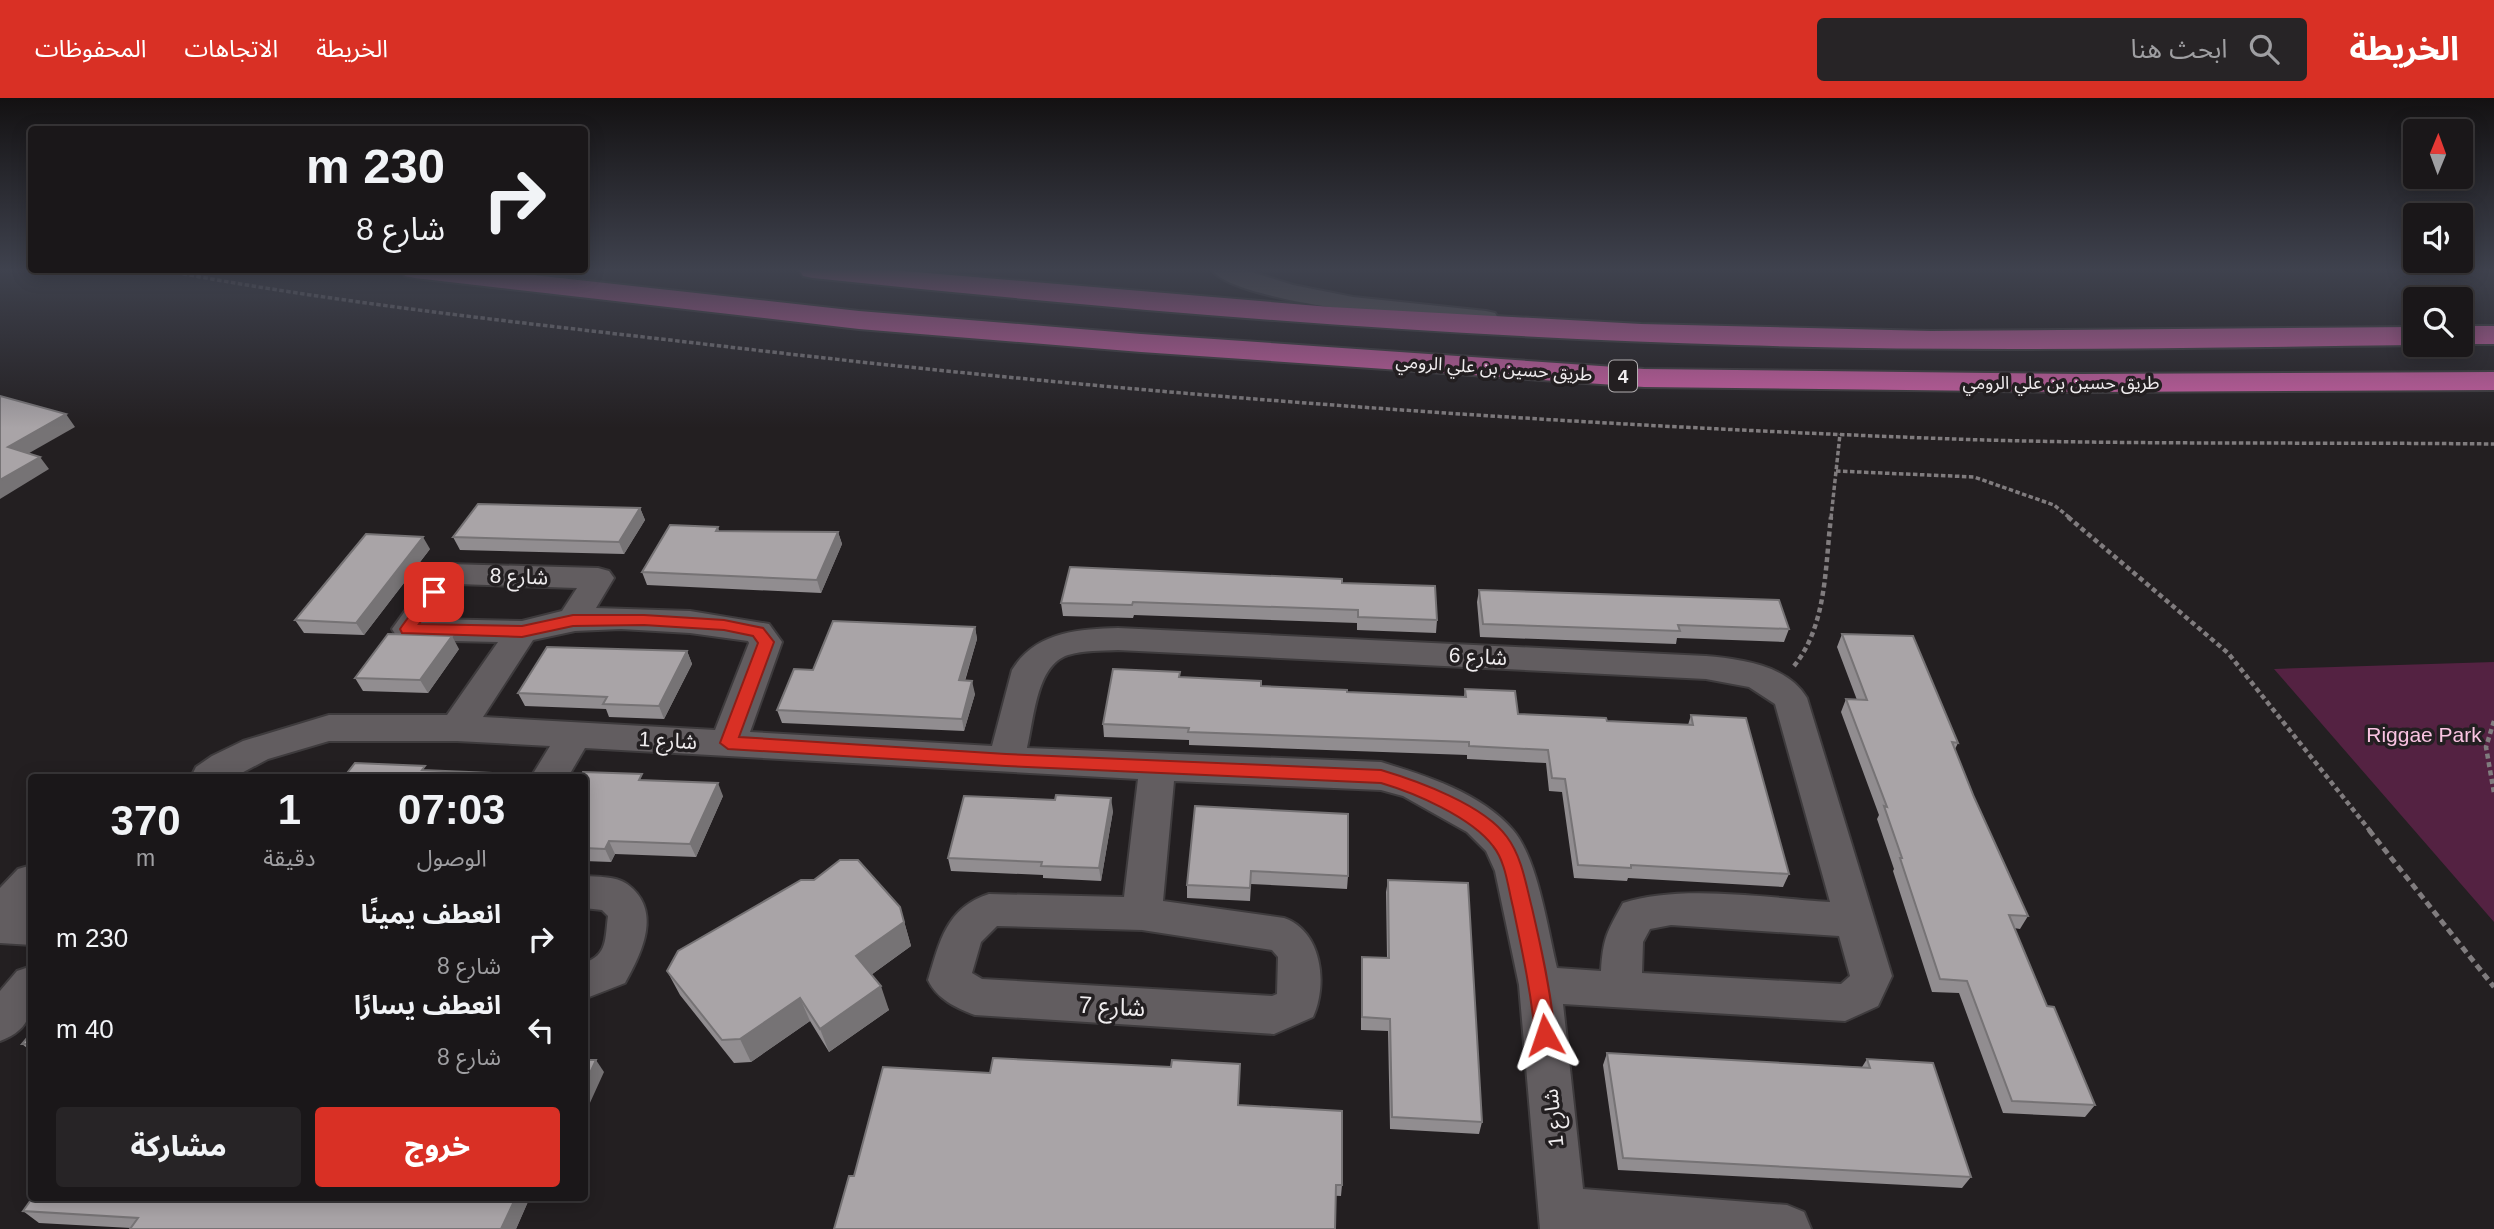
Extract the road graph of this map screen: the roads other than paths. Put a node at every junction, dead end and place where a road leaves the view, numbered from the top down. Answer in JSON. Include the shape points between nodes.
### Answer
{"nodes":[{"id":1,"x":907,"y":323,"type":"edge"},
{"id":2,"x":1447,"y":323,"type":"edge"},
{"id":3,"x":1538,"y":323,"type":"edge"},
{"id":4,"x":1642,"y":333,"type":"junction"},
{"id":5,"x":2473,"y":335,"type":"edge"},
{"id":6,"x":2494,"y":335,"type":"edge"},
{"id":7,"x":2403,"y":336,"type":"edge"},
{"id":8,"x":2494,"y":382,"type":"edge"},
{"id":9,"x":573,"y":620,"type":"junction"},
{"id":10,"x":522,"y":632,"type":"junction"},
{"id":11,"x":457,"y":728,"type":"junction"},
{"id":12,"x":575,"y":735,"type":"junction"},
{"id":13,"x":728,"y":743,"type":"junction"},
{"id":14,"x":1006,"y":760,"type":"junction"},
{"id":15,"x":1157,"y":766,"type":"junction"},
{"id":16,"x":213,"y":774,"type":"edge"},
{"id":17,"x":551,"y":774,"type":"edge"},
{"id":18,"x":28,"y":884,"type":"edge"},
{"id":19,"x":588,"y":892,"type":"edge"},
{"id":20,"x":0,"y":914,"type":"edge"},
{"id":21,"x":1142,"y":914,"type":"junction"},
{"id":22,"x":1854,"y":920,"type":"junction"},
{"id":23,"x":0,"y":926,"type":"edge"},
{"id":24,"x":28,"y":928,"type":"edge"},
{"id":25,"x":588,"y":980,"type":"edge"},
{"id":26,"x":1540,"y":985,"type":"junction"},
{"id":27,"x":1620,"y":989,"type":"junction"},
{"id":28,"x":28,"y":990,"type":"edge"},
{"id":29,"x":0,"y":1023,"type":"edge"},
{"id":30,"x":1563,"y":1219,"type":"edge"},
{"id":31,"x":1787,"y":1229,"type":"edge"}],
"edges":[{"from":1,"to":8,"type":"highway","name":"طريق حسين بن علي الرومي","number":"4","via":[[1140,344],[1644,377]]},
{"from":2,"to":4,"type":"highway","name":"طريق حسين بن علي الرومي","number":"4"},
{"from":3,"to":4,"type":"street"},
{"from":4,"to":7,"type":"highway","name":"طريق حسين بن علي الرومي","number":"4","via":[[1926,341]]},
{"from":5,"to":6,"type":"highway"},
{"from":9,"to":10,"type":"street","name":"شارع 8"},
{"from":9,"to":10,"type":"street","name":"شارع 8","via":[[598,578],[448,574],[408,629]]},
{"from":9,"to":13,"type":"street","name":"شارع 8","via":[[724,625],[758,632],[766,642]]},
{"from":10,"to":11,"type":"street"},
{"from":11,"to":12,"type":"street","name":"شارع 1"},
{"from":11,"to":16,"type":"street","name":"شارع 1","via":[[329,728],[256,750]]},
{"from":12,"to":13,"type":"street","name":"شارع 1"},
{"from":12,"to":17,"type":"street"},
{"from":13,"to":14,"type":"street","name":"شارع 1"},
{"from":14,"to":15,"type":"street","name":"شارع 1"},
{"from":14,"to":22,"type":"street","name":"شارع 6","via":[[1029,670],[1054,647],[1086,640],[1732,671],[1763,677],[1790,698]]},
{"from":15,"to":21,"type":"street"},
{"from":15,"to":26,"type":"street","name":"شارع 1","via":[[1381,776],[1445,801],[1480,822],[1501,842],[1514,871]]},
{"from":18,"to":20,"type":"street"},
{"from":19,"to":25,"type":"street","via":[[613,895],[628,912],[623,950],[611,971]]},
{"from":21,"to":21,"type":"street","name":"شارع 7","via":[[989,910],[963,933],[949,980],[975,997],[1274,1015],[1298,1004],[1298,953],[1284,935]]},
{"from":22,"to":27,"type":"street","via":[[1671,909],[1637,915],[1623,941]]},
{"from":22,"to":27,"type":"street","via":[[1871,976],[1864,993],[1845,1003]]},
{"from":23,"to":24,"type":"street"},
{"from":26,"to":27,"type":"street"},
{"from":26,"to":30,"type":"street","name":"شارع 1"},
{"from":28,"to":29,"type":"street"},
{"from":30,"to":31,"type":"street","name":"شارع 1"}]}
